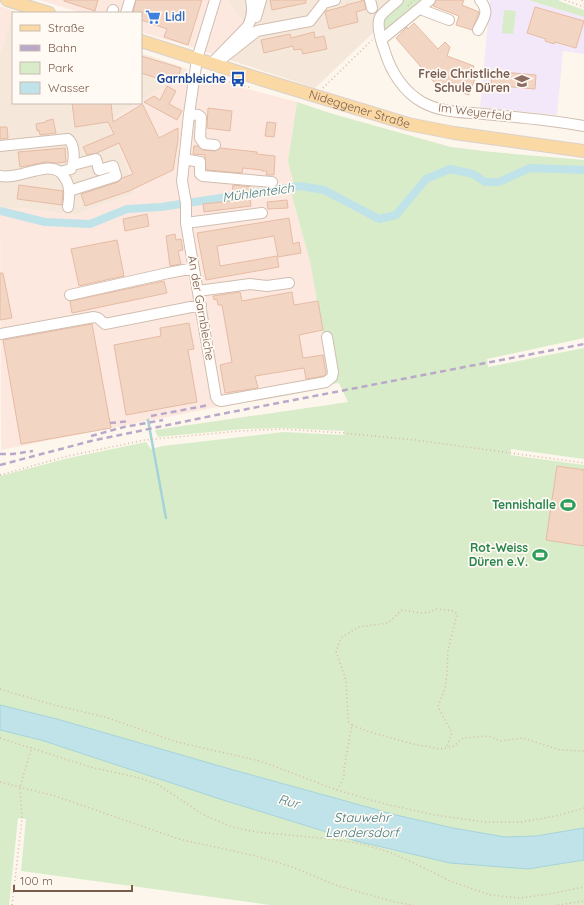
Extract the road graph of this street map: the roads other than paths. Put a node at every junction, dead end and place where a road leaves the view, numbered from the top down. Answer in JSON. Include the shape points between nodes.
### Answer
{"nodes":[{"id":1,"x":7,"y":0,"type":"edge"},
{"id":2,"x":130,"y":0,"type":"edge"},
{"id":3,"x":214,"y":0,"type":"edge"},
{"id":4,"x":251,"y":0,"type":"edge"},
{"id":5,"x":261,"y":0,"type":"edge"},
{"id":6,"x":335,"y":0,"type":"edge"},
{"id":7,"x":398,"y":0,"type":"edge"},
{"id":8,"x":430,"y":0,"type":"edge"},
{"id":9,"x":480,"y":0,"type":"edge"},
{"id":10,"x":23,"y":2,"type":"edge"},
{"id":11,"x":420,"y":9,"type":"junction"},
{"id":12,"x":47,"y":12,"type":"edge"},
{"id":13,"x":119,"y":12,"type":"edge"},
{"id":14,"x":449,"y":20,"type":"dead end"},
{"id":15,"x":478,"y":30,"type":"dead end"},
{"id":16,"x":258,"y":31,"type":"junction"},
{"id":17,"x":381,"y":36,"type":"junction"},
{"id":18,"x":142,"y":41,"type":"edge"},
{"id":19,"x":224,"y":57,"type":"dead end"},
{"id":20,"x":197,"y":59,"type":"junction"},
{"id":21,"x":211,"y":64,"type":"junction"},
{"id":22,"x":189,"y":114,"type":"junction"},
{"id":23,"x":584,"y":126,"type":"edge"},
{"id":24,"x":215,"y":145,"type":"dead end"},
{"id":25,"x":0,"y":146,"type":"edge"},
{"id":26,"x":584,"y":151,"type":"edge"},
{"id":27,"x":184,"y":159,"type":"junction"},
{"id":28,"x":73,"y":165,"type":"junction"},
{"id":29,"x":60,"y":172,"type":"junction"},
{"id":30,"x":0,"y":176,"type":"edge"},
{"id":31,"x":272,"y":182,"type":"dead end"},
{"id":32,"x":70,"y":191,"type":"junction"},
{"id":33,"x":68,"y":207,"type":"dead end"},
{"id":34,"x":262,"y":213,"type":"dead end"},
{"id":35,"x":186,"y":219,"type":"junction"},
{"id":36,"x":194,"y":268,"type":"junction"},
{"id":37,"x":289,"y":283,"type":"dead end"},
{"id":38,"x":198,"y":291,"type":"junction"},
{"id":39,"x":70,"y":295,"type":"dead end"},
{"id":40,"x":201,"y":305,"type":"junction"},
{"id":41,"x":0,"y":334,"type":"edge"},
{"id":42,"x":327,"y":337,"type":"dead end"}],
"edges":[{"from":1,"to":10,"type":"main road"},
{"from":2,"to":13,"type":"street"},
{"from":3,"to":20,"type":"street","name":"An der Garnbleiche"},
{"from":4,"to":21,"type":"street","via":[[252,10],[248,26]]},
{"from":5,"to":16,"type":"street","via":[[256,14]]},
{"from":6,"to":16,"type":"street","via":[[324,3],[310,21]]},
{"from":7,"to":17,"type":"street","name":"Im Weyerfeld","via":[[380,17]]},
{"from":8,"to":11,"type":"street"},
{"from":9,"to":15,"type":"street","via":[[486,12]]},
{"from":10,"to":12,"type":"main road"},
{"from":11,"to":14,"type":"street"},
{"from":11,"to":17,"type":"street"},
{"from":16,"to":19,"type":"street"},
{"from":17,"to":23,"type":"street","name":"Im Weyerfeld","via":[[388,63],[402,86],[426,104],[444,110]]},
{"from":18,"to":20,"type":"main road","name":"Nideggener Straße"},
{"from":20,"to":21,"type":"main road","name":"Nideggener Straße"},
{"from":20,"to":22,"type":"street","name":"An der Garnbleiche"},
{"from":21,"to":26,"type":"main road","name":"Nideggener Straße","via":[[408,124]]},
{"from":22,"to":24,"type":"street","via":[[201,117],[201,141],[204,144]]},
{"from":22,"to":27,"type":"street","name":"An der Garnbleiche"},
{"from":25,"to":28,"type":"street","via":[[68,139],[72,144]]},
{"from":27,"to":31,"type":"street","via":[[200,162],[200,174],[203,176]]},
{"from":27,"to":35,"type":"street","name":"An der Garnbleiche","via":[[182,181]]},
{"from":28,"to":29,"type":"street","via":[[71,169]]},
{"from":28,"to":32,"type":"street","via":[[96,159],[99,170],[113,166],[116,176]]},
{"from":29,"to":30,"type":"street","via":[[47,168],[10,177]]},
{"from":29,"to":32,"type":"street","via":[[68,182]]},
{"from":32,"to":33,"type":"street"},
{"from":34,"to":35,"type":"street"},
{"from":35,"to":36,"type":"street","name":"An der Garnbleiche"},
{"from":36,"to":38,"type":"street","name":"An der Garnbleiche"},
{"from":36,"to":39,"type":"street"},
{"from":37,"to":38,"type":"street","via":[[267,286],[250,284]]},
{"from":38,"to":40,"type":"street","name":"An der Garnbleiche"},
{"from":40,"to":41,"type":"street","via":[[105,324],[94,317]]},
{"from":40,"to":42,"type":"street","name":"An der Garnbleiche","via":[[218,400],[326,382],[332,377],[333,372]]}]}
